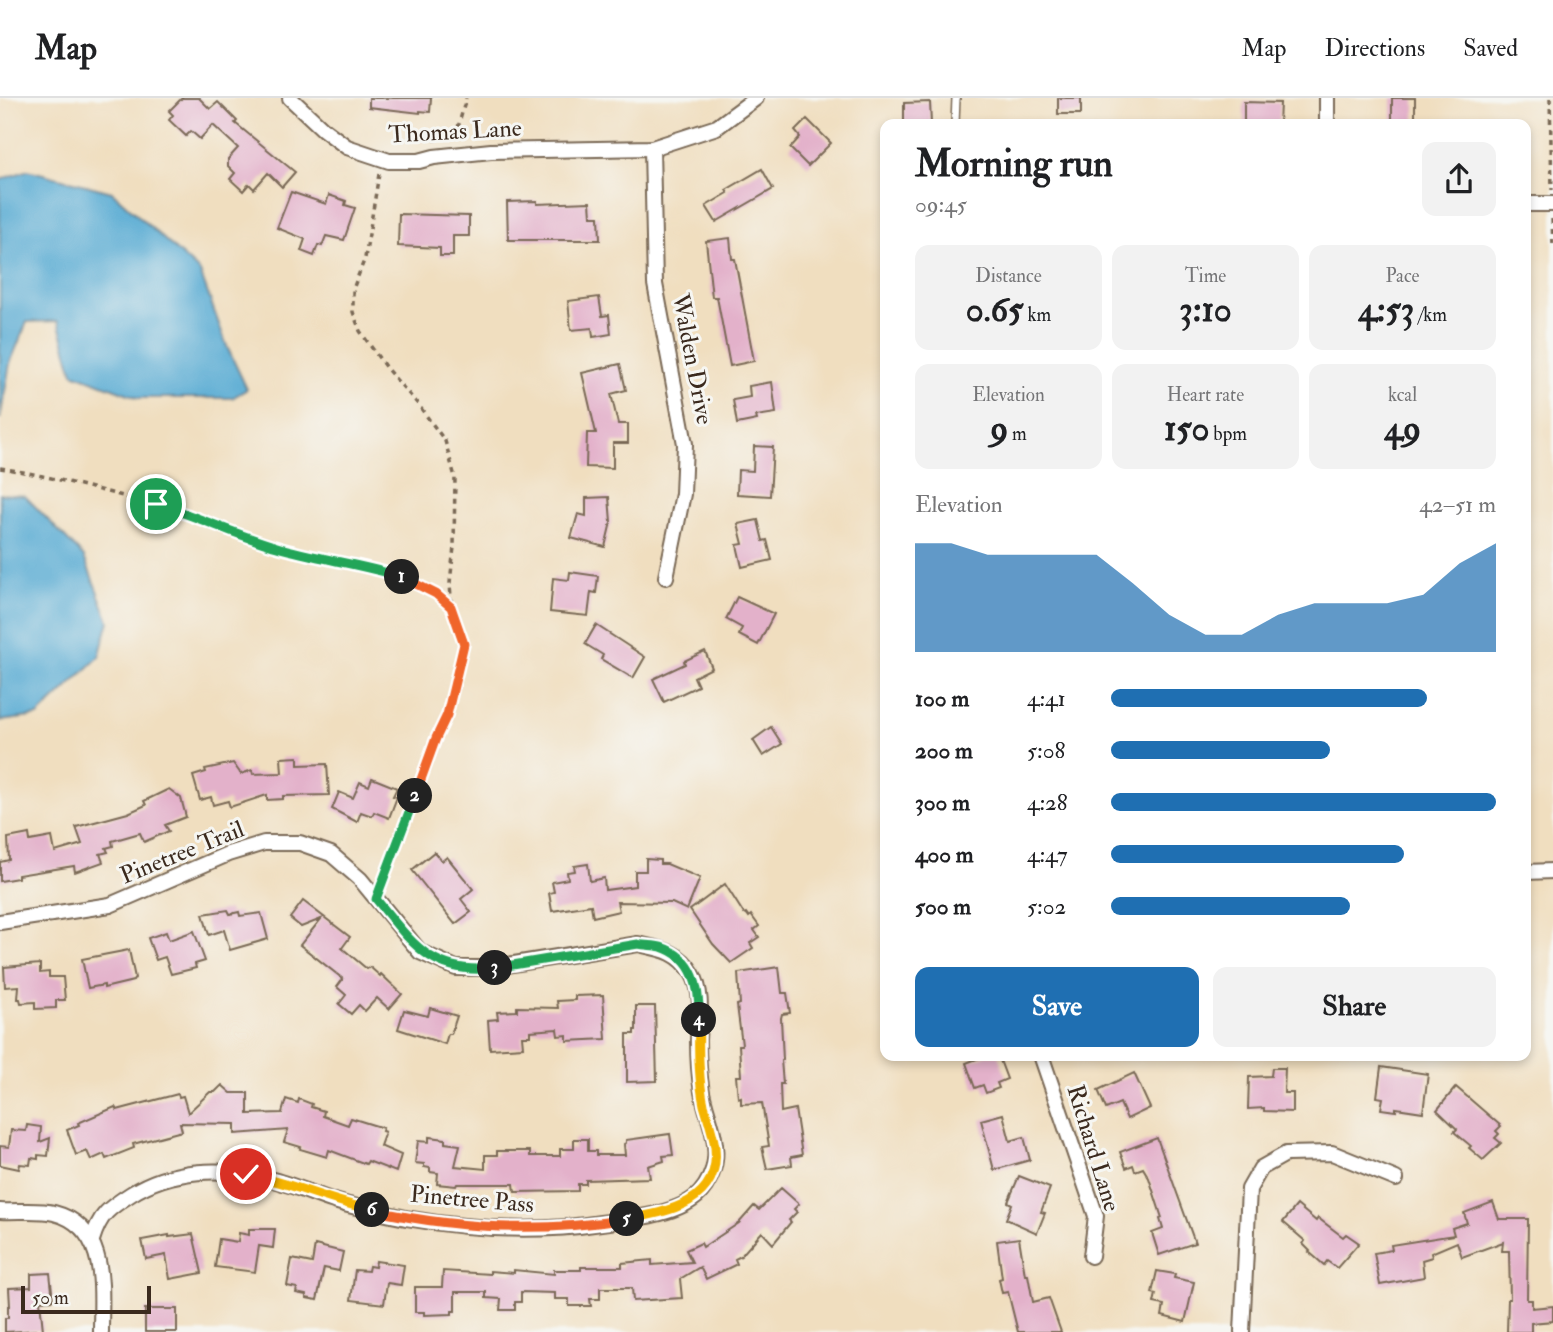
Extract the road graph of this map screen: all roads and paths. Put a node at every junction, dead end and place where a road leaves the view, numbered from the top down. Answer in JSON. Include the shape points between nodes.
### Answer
{"nodes":[{"id":1,"x":290,"y":98,"type":"edge"},
{"id":2,"x":466,"y":98,"type":"edge"},
{"id":3,"x":756,"y":98,"type":"edge"},
{"id":4,"x":956,"y":98,"type":"edge"},
{"id":5,"x":1328,"y":98,"type":"edge"},
{"id":6,"x":1550,"y":98,"type":"edge"},
{"id":7,"x":955,"y":119,"type":"edge"},
{"id":8,"x":1327,"y":119,"type":"edge"},
{"id":9,"x":424,"y":143,"type":"dead end"},
{"id":10,"x":652,"y":148,"type":"junction"},
{"id":11,"x":382,"y":159,"type":"junction"},
{"id":12,"x":1531,"y":204,"type":"edge"},
{"id":13,"x":1552,"y":204,"type":"edge"},
{"id":14,"x":1553,"y":248,"type":"edge"},
{"id":15,"x":0,"y":468,"type":"edge"},
{"id":16,"x":666,"y":577,"type":"dead end"},
{"id":17,"x":451,"y":607,"type":"junction"},
{"id":18,"x":1553,"y":871,"type":"edge"},
{"id":19,"x":1531,"y":872,"type":"edge"},
{"id":20,"x":376,"y":899,"type":"junction"},
{"id":21,"x":0,"y":922,"type":"edge"},
{"id":22,"x":1043,"y":1061,"type":"edge"},
{"id":23,"x":1396,"y":1179,"type":"dead end"},
{"id":24,"x":671,"y":1209,"type":"joint"},
{"id":25,"x":0,"y":1211,"type":"edge"},
{"id":26,"x":92,"y":1240,"type":"junction"},
{"id":27,"x":1091,"y":1256,"type":"dead end"},
{"id":28,"x":101,"y":1332,"type":"edge"},
{"id":29,"x":1242,"y":1332,"type":"edge"}],
"edges":[{"from":1,"to":11,"type":"street","name":"Thomas Lane","via":[[347,147]]},
{"from":2,"to":9,"type":"path","via":[[456,135]]},
{"from":3,"to":10,"type":"street","name":"Thomas Lane","via":[[717,127]]},
{"from":4,"to":7,"type":"lane"},
{"from":5,"to":8,"type":"street"},
{"from":6,"to":13,"type":"path"},
{"from":10,"to":11,"type":"street","name":"Thomas Lane","via":[[492,150],[419,161]]},
{"from":10,"to":16,"type":"street","name":"Walden Drive","via":[[655,284],[685,444],[683,494]]},
{"from":11,"to":17,"type":"path","via":[[365,258],[353,289],[353,312],[360,331],[386,368],[445,440],[455,477]]},
{"from":12,"to":13,"type":"street"},
{"from":13,"to":14,"type":"path"},
{"from":15,"to":17,"type":"path","via":[[156,504],[274,546],[376,568],[412,580]]},
{"from":17,"to":20,"type":"path","via":[[464,644],[447,715]]},
{"from":18,"to":19,"type":"street"},
{"from":20,"to":21,"type":"street","name":"Pinetree Trail","via":[[331,854],[300,843],[264,843],[110,905]]},
{"from":20,"to":24,"type":"street","name":"Pinetree Trail","via":[[420,952],[456,968],[502,967],[638,944],[665,949],[687,966],[700,997],[700,1073],[715,1159],[701,1192],[682,1207]]},
{"from":22,"to":27,"type":"street","name":"Richard Lane","via":[[1096,1216]]},
{"from":23,"to":29,"type":"street","via":[[1332,1153],[1286,1154],[1261,1168],[1249,1189]]},
{"from":24,"to":26,"type":"street","name":"Pinetree Pass","via":[[575,1226],[478,1227],[358,1207],[268,1178],[202,1172],[169,1177],[138,1190],[98,1221]]},
{"from":25,"to":26,"type":"street","via":[[54,1213],[76,1224]]},
{"from":26,"to":28,"type":"street","via":[[101,1269]]}]}
